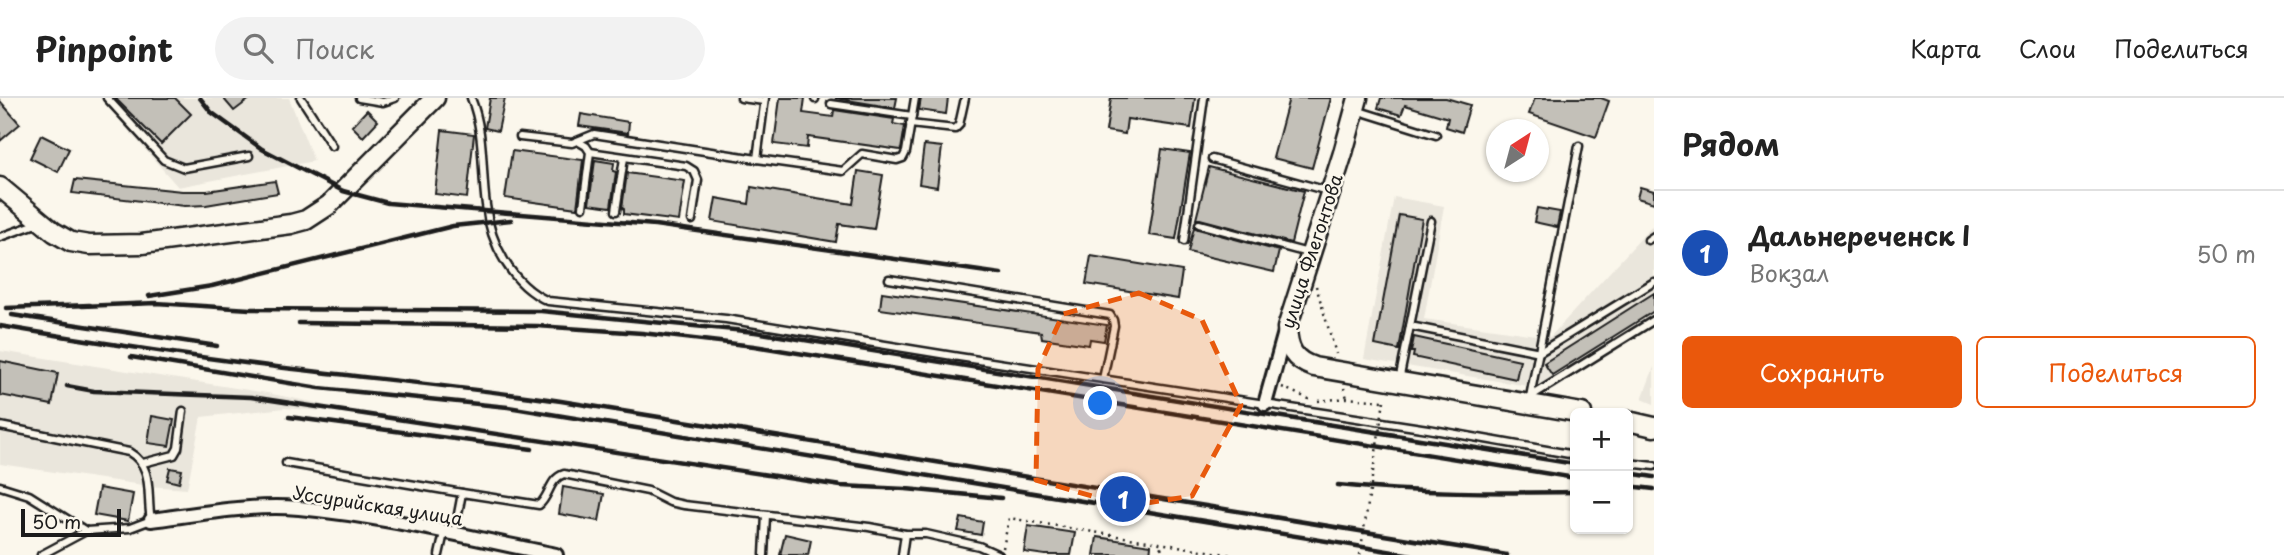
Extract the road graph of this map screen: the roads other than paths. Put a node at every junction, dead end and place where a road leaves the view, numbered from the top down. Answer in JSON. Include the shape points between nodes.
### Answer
{"nodes":[{"id":1,"x":107,"y":98,"type":"edge"},
{"id":2,"x":301,"y":98,"type":"edge"},
{"id":3,"x":359,"y":98,"type":"edge"},
{"id":4,"x":395,"y":98,"type":"edge"},
{"id":5,"x":435,"y":98,"type":"edge"},
{"id":6,"x":471,"y":98,"type":"edge"},
{"id":7,"x":741,"y":98,"type":"edge"},
{"id":8,"x":915,"y":98,"type":"edge"},
{"id":9,"x":965,"y":98,"type":"edge"},
{"id":10,"x":1204,"y":98,"type":"edge"},
{"id":11,"x":765,"y":100,"type":"edge"},
{"id":12,"x":831,"y":104,"type":"dead end"},
{"id":13,"x":1356,"y":104,"type":"edge"},
{"id":14,"x":912,"y":116,"type":"junction"},
{"id":15,"x":910,"y":124,"type":"junction"},
{"id":16,"x":1436,"y":135,"type":"dead end"},
{"id":17,"x":520,"y":137,"type":"dead end"},
{"id":18,"x":579,"y":142,"type":"junction"},
{"id":19,"x":332,"y":146,"type":"dead end"},
{"id":20,"x":1579,"y":146,"type":"dead end"},
{"id":21,"x":590,"y":152,"type":"junction"},
{"id":22,"x":249,"y":156,"type":"dead end"},
{"id":23,"x":624,"y":158,"type":"junction"},
{"id":24,"x":757,"y":159,"type":"junction"},
{"id":25,"x":1212,"y":159,"type":"dead end"},
{"id":26,"x":0,"y":187,"type":"edge"},
{"id":27,"x":1330,"y":191,"type":"junction"},
{"id":28,"x":583,"y":207,"type":"dead end"},
{"id":29,"x":616,"y":211,"type":"dead end"},
{"id":30,"x":692,"y":220,"type":"dead end"},
{"id":31,"x":1431,"y":221,"type":"dead end"},
{"id":32,"x":41,"y":223,"type":"junction"},
{"id":33,"x":1199,"y":225,"type":"dead end"},
{"id":34,"x":0,"y":237,"type":"edge"},
{"id":35,"x":1184,"y":241,"type":"dead end"},
{"id":36,"x":1309,"y":259,"type":"junction"},
{"id":37,"x":889,"y":279,"type":"dead end"},
{"id":38,"x":1654,"y":282,"type":"edge"},
{"id":39,"x":1654,"y":320,"type":"edge"},
{"id":40,"x":1410,"y":326,"type":"junction"},
{"id":41,"x":1287,"y":328,"type":"junction"},
{"id":42,"x":1540,"y":352,"type":"junction"},
{"id":43,"x":1103,"y":379,"type":"junction"},
{"id":44,"x":1399,"y":381,"type":"junction"},
{"id":45,"x":1529,"y":400,"type":"junction"},
{"id":46,"x":1265,"y":404,"type":"junction"},
{"id":47,"x":1570,"y":410,"type":"edge"},
{"id":48,"x":183,"y":411,"type":"dead end"},
{"id":49,"x":1633,"y":422,"type":"edge"},
{"id":50,"x":0,"y":426,"type":"edge"},
{"id":51,"x":1654,"y":427,"type":"edge"},
{"id":52,"x":1570,"y":454,"type":"edge"},
{"id":53,"x":143,"y":463,"type":"junction"},
{"id":54,"x":286,"y":463,"type":"dead end"},
{"id":55,"x":1633,"y":464,"type":"edge"},
{"id":56,"x":1654,"y":466,"type":"edge"},
{"id":57,"x":0,"y":486,"type":"edge"},
{"id":58,"x":462,"y":493,"type":"junction"},
{"id":59,"x":766,"y":515,"type":"junction"},
{"id":60,"x":151,"y":520,"type":"junction"},
{"id":61,"x":86,"y":531,"type":"junction"},
{"id":62,"x":449,"y":533,"type":"junction"},
{"id":63,"x":905,"y":534,"type":"junction"},
{"id":64,"x":971,"y":544,"type":"junction"},
{"id":65,"x":41,"y":555,"type":"edge"},
{"id":66,"x":439,"y":555,"type":"edge"},
{"id":67,"x":556,"y":555,"type":"edge"},
{"id":68,"x":764,"y":555,"type":"edge"},
{"id":69,"x":902,"y":555,"type":"edge"},
{"id":70,"x":970,"y":555,"type":"edge"},
{"id":71,"x":1000,"y":555,"type":"edge"}],
"edges":[{"from":1,"to":22,"type":"lane","via":[[164,160],[175,166]]},
{"from":2,"to":19,"type":"lane"},
{"from":3,"to":4,"type":"lane","via":[[383,102]]},
{"from":5,"to":32,"type":"main road","via":[[329,205],[306,220],[249,231],[106,246],[71,242]]},
{"from":6,"to":43,"type":"lane","via":[[479,122],[486,205],[493,232],[516,278],[539,297],[726,319]]},
{"from":7,"to":11,"type":"lane"},
{"from":8,"to":14,"type":"lane"},
{"from":9,"to":15,"type":"lane","via":[[955,129]]},
{"from":10,"to":35,"type":"lane"},
{"from":11,"to":24,"type":"lane"},
{"from":12,"to":14,"type":"lane"},
{"from":13,"to":16,"type":"lane"},
{"from":13,"to":27,"type":"main road","name":"улица Флегонтова"},
{"from":14,"to":15,"type":"lane"},
{"from":15,"to":24,"type":"lane","via":[[906,152],[897,160],[862,154],[843,171]]},
{"from":17,"to":18,"type":"lane"},
{"from":18,"to":21,"type":"lane"},
{"from":18,"to":24,"type":"lane","via":[[594,134]]},
{"from":20,"to":42,"type":"lane"},
{"from":21,"to":23,"type":"lane"},
{"from":21,"to":28,"type":"lane"},
{"from":23,"to":29,"type":"lane"},
{"from":23,"to":30,"type":"lane","via":[[694,171],[698,180]]},
{"from":25,"to":27,"type":"lane"},
{"from":26,"to":32,"type":"main road"},
{"from":27,"to":36,"type":"main road","name":"улица Флегонтова"},
{"from":31,"to":40,"type":"lane"},
{"from":32,"to":34,"type":"lane"},
{"from":33,"to":36,"type":"lane"},
{"from":36,"to":41,"type":"main road","name":"улица Флегонтова"},
{"from":37,"to":43,"type":"lane","via":[[1110,315],[1114,326]]},
{"from":38,"to":42,"type":"lane"},
{"from":39,"to":45,"type":"lane"},
{"from":40,"to":42,"type":"lane"},
{"from":40,"to":44,"type":"lane"},
{"from":41,"to":44,"type":"main road","via":[[1288,345],[1296,358],[1314,366]]},
{"from":41,"to":46,"type":"street","name":"улица Флегонтова"},
{"from":42,"to":45,"type":"lane"},
{"from":43,"to":46,"type":"lane"},
{"from":44,"to":45,"type":"main road"},
{"from":45,"to":47,"type":"main road"},
{"from":46,"to":52,"type":"lane"},
{"from":48,"to":53,"type":"lane","via":[[174,455]]},
{"from":49,"to":51,"type":"main road"},
{"from":50,"to":53,"type":"lane","via":[[130,452]]},
{"from":53,"to":60,"type":"lane"},
{"from":54,"to":58,"type":"lane"},
{"from":55,"to":56,"type":"lane"},
{"from":57,"to":61,"type":"lane","via":[[29,495]]},
{"from":58,"to":59,"type":"lane","via":[[539,505],[555,479],[564,474],[648,491],[677,503]]},
{"from":58,"to":62,"type":"lane"},
{"from":59,"to":63,"type":"lane"},
{"from":59,"to":68,"type":"lane"},
{"from":60,"to":61,"type":"lane","via":[[130,528]]},
{"from":60,"to":62,"type":"street","name":"Уссурийская улица","via":[[299,508]]},
{"from":61,"to":65,"type":"lane"},
{"from":62,"to":66,"type":"lane"},
{"from":62,"to":67,"type":"street","name":"Уссурийская улица"},
{"from":63,"to":64,"type":"lane"},
{"from":63,"to":69,"type":"lane"},
{"from":64,"to":70,"type":"lane"},
{"from":64,"to":71,"type":"lane"}]}
